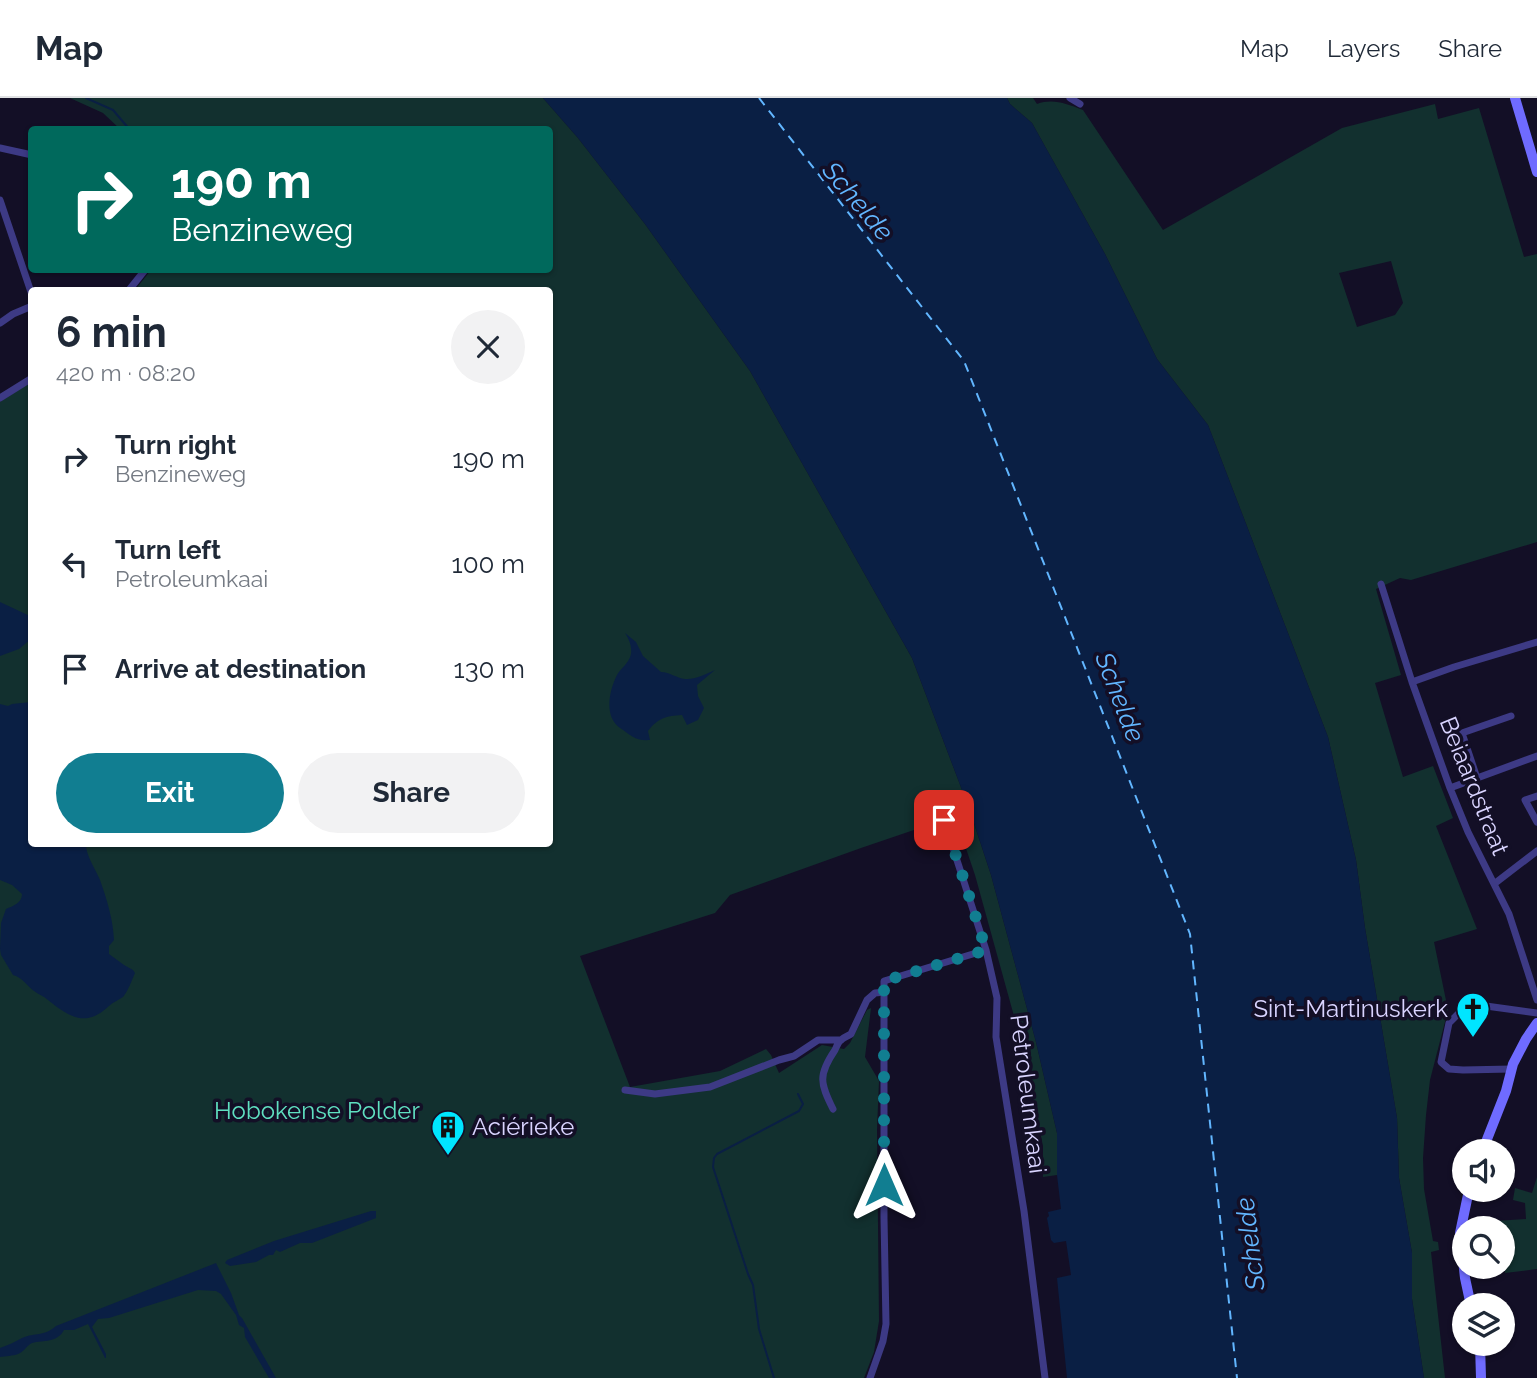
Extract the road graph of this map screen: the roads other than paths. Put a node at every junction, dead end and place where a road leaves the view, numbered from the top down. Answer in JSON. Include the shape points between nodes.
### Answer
{"nodes":[{"id":1,"x":1070,"y":98,"type":"edge"},
{"id":2,"x":1515,"y":98,"type":"edge"},
{"id":3,"x":1080,"y":104,"type":"dead end"},
{"id":4,"x":0,"y":148,"type":"edge"},
{"id":5,"x":28,"y":154,"type":"edge"},
{"id":6,"x":1535,"y":156,"type":"edge"},
{"id":7,"x":1537,"y":172,"type":"edge"},
{"id":8,"x":0,"y":200,"type":"edge"},
{"id":9,"x":28,"y":258,"type":"edge"},
{"id":10,"x":21,"y":261,"type":"junction"},
{"id":11,"x":143,"y":273,"type":"edge"},
{"id":12,"x":29,"y":287,"type":"edge"},
{"id":13,"x":131,"y":287,"type":"edge"},
{"id":14,"x":28,"y":308,"type":"edge"},
{"id":15,"x":0,"y":323,"type":"edge"},
{"id":16,"x":28,"y":380,"type":"edge"},
{"id":17,"x":0,"y":398,"type":"edge"},
{"id":18,"x":1381,"y":583,"type":"dead end"},
{"id":19,"x":1537,"y":642,"type":"edge"},
{"id":20,"x":1412,"y":682,"type":"junction"},
{"id":21,"x":1511,"y":716,"type":"dead end"},
{"id":22,"x":1537,"y":756,"type":"edge"},
{"id":23,"x":1477,"y":778,"type":"junction"},
{"id":24,"x":1450,"y":788,"type":"junction"},
{"id":25,"x":1537,"y":796,"type":"edge"},
{"id":26,"x":944,"y":820,"type":"dead end"},
{"id":27,"x":1537,"y":821,"type":"edge"},
{"id":28,"x":1537,"y":851,"type":"edge"},
{"id":29,"x":1494,"y":884,"type":"junction"},
{"id":30,"x":986,"y":950,"type":"junction"},
{"id":31,"x":885,"y":992,"type":"junction"},
{"id":32,"x":1537,"y":1000,"type":"edge"},
{"id":33,"x":1467,"y":1009,"type":"dead end"},
{"id":34,"x":1537,"y":1013,"type":"edge"},
{"id":35,"x":1458,"y":1014,"type":"dead end"},
{"id":36,"x":1537,"y":1023,"type":"edge"},
{"id":37,"x":841,"y":1040,"type":"junction"},
{"id":38,"x":1511,"y":1069,"type":"junction"},
{"id":39,"x":625,"y":1090,"type":"dead end"},
{"id":40,"x":833,"y":1109,"type":"dead end"},
{"id":41,"x":1487,"y":1139,"type":"edge"},
{"id":42,"x":1466,"y":1202,"type":"edge"},
{"id":43,"x":1468,"y":1293,"type":"edge"},
{"id":44,"x":1480,"y":1356,"type":"edge"},
{"id":45,"x":870,"y":1378,"type":"edge"},
{"id":46,"x":1045,"y":1378,"type":"edge"},
{"id":47,"x":1481,"y":1378,"type":"edge"}],
"edges":[{"from":1,"to":3,"type":"street"},
{"from":2,"to":6,"type":"street"},
{"from":4,"to":5,"type":"street"},
{"from":6,"to":7,"type":"street"},
{"from":8,"to":10,"type":"street"},
{"from":9,"to":10,"type":"street"},
{"from":10,"to":12,"type":"street"},
{"from":11,"to":13,"type":"street"},
{"from":14,"to":15,"type":"street"},
{"from":16,"to":17,"type":"street"},
{"from":18,"to":20,"type":"street","name":"Beiaardstraat"},
{"from":19,"to":20,"type":"street"},
{"from":20,"to":24,"type":"street","name":"Beiaardstraat"},
{"from":21,"to":23,"type":"street","name":"Beiaardstraat","via":[[1462,733]]},
{"from":22,"to":23,"type":"street"},
{"from":23,"to":24,"type":"street"},
{"from":24,"to":29,"type":"street","name":"Beiaardstraat"},
{"from":25,"to":27,"type":"street","via":[[1525,800]]},
{"from":26,"to":30,"type":"street","name":"Petroleumkaai"},
{"from":28,"to":29,"type":"street"},
{"from":29,"to":32,"type":"street","name":"Beiaardstraat"},
{"from":30,"to":31,"type":"street","via":[[884,981]]},
{"from":30,"to":46,"type":"street","name":"Petroleumkaai","via":[[997,998],[996,1037]]},
{"from":31,"to":37,"type":"street","via":[[871,996],[851,1034]]},
{"from":31,"to":45,"type":"street","via":[[886,1324]]},
{"from":33,"to":34,"type":"street","via":[[1486,1006]]},
{"from":35,"to":38,"type":"street","via":[[1449,1023],[1441,1062],[1448,1069]]},
{"from":36,"to":38,"type":"street"},
{"from":37,"to":39,"type":"street","via":[[818,1040],[792,1057],[710,1087],[655,1094]]},
{"from":37,"to":40,"type":"street","via":[[822,1076]]},
{"from":38,"to":41,"type":"street"},
{"from":42,"to":43,"type":"street","via":[[1460,1233]]},
{"from":44,"to":47,"type":"street"}]}
